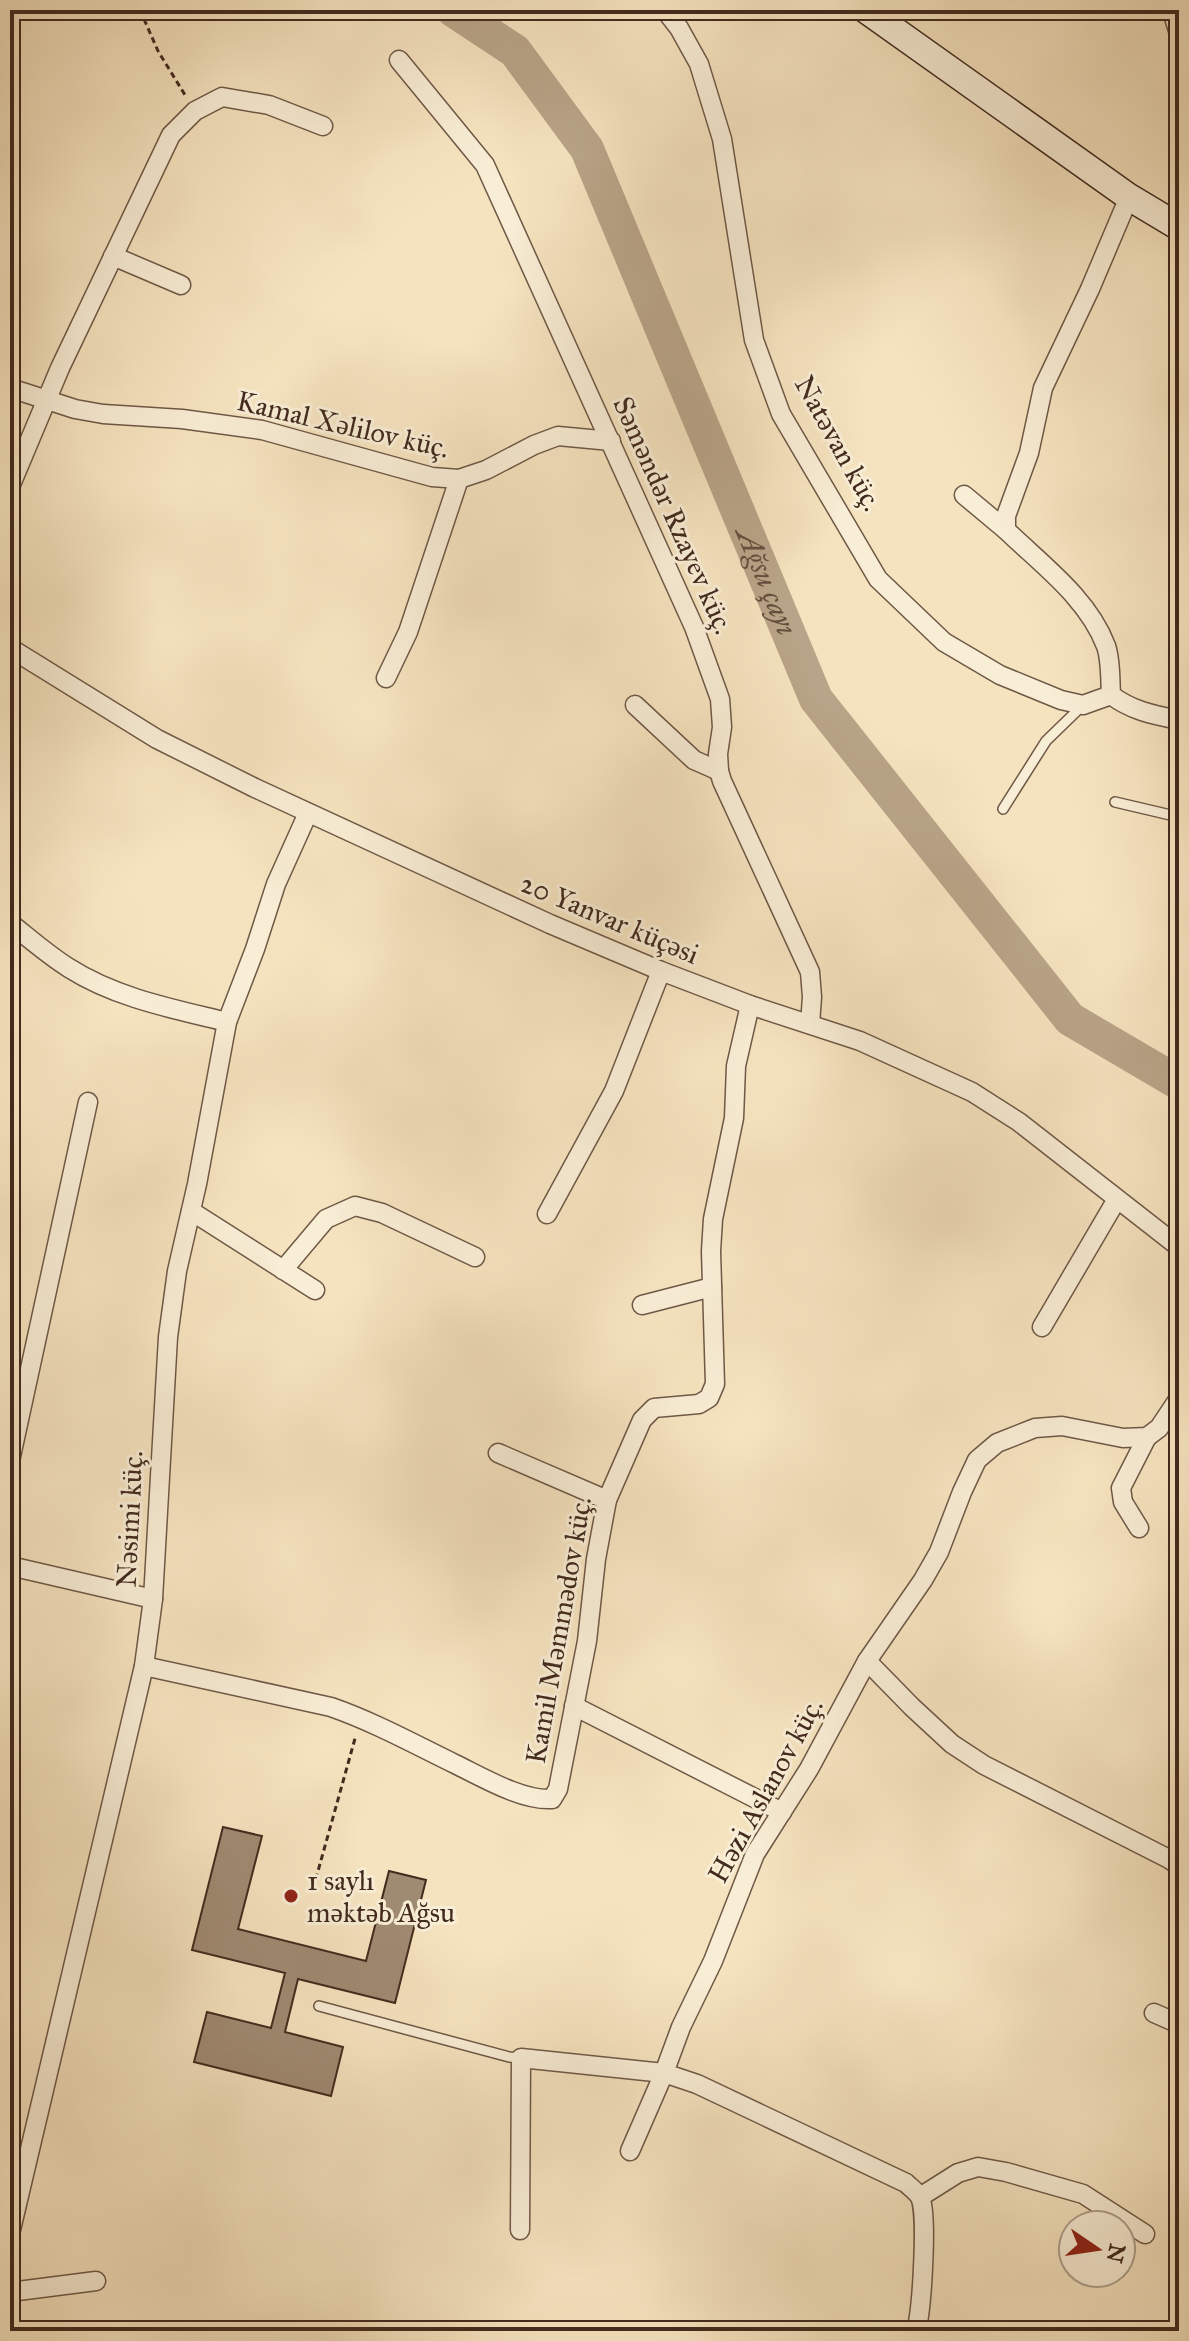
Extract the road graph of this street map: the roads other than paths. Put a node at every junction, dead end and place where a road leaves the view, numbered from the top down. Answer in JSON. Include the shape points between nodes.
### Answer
{"nodes":[{"id":1,"x":665,"y":10,"type":"edge"},
{"id":2,"x":866,"y":10,"type":"edge"},
{"id":3,"x":1167,"y":10,"type":"edge"},
{"id":4,"x":1179,"y":49,"type":"edge"},
{"id":5,"x":399,"y":60,"type":"dead end"},
{"id":6,"x":323,"y":126,"type":"dead end"},
{"id":7,"x":1129,"y":197,"type":"junction"},
{"id":8,"x":1179,"y":227,"type":"edge"},
{"id":9,"x":113,"y":256,"type":"junction"},
{"id":10,"x":181,"y":285,"type":"dead end"},
{"id":11,"x":10,"y":388,"type":"edge"},
{"id":12,"x":46,"y":400,"type":"junction"},
{"id":13,"x":611,"y":441,"type":"junction"},
{"id":14,"x":459,"y":479,"type":"junction"},
{"id":15,"x":10,"y":487,"type":"edge"},
{"id":16,"x":964,"y":495,"type":"dead end"},
{"id":17,"x":1006,"y":530,"type":"junction"},
{"id":18,"x":10,"y":648,"type":"edge"},
{"id":19,"x":386,"y":678,"type":"dead end"},
{"id":20,"x":1111,"y":695,"type":"junction"},
{"id":21,"x":635,"y":705,"type":"dead end"},
{"id":22,"x":1083,"y":705,"type":"junction"},
{"id":23,"x":1179,"y":720,"type":"edge"},
{"id":24,"x":719,"y":771,"type":"junction"},
{"id":25,"x":1115,"y":802,"type":"dead end"},
{"id":26,"x":1003,"y":809,"type":"dead end"},
{"id":27,"x":308,"y":813,"type":"junction"},
{"id":28,"x":1179,"y":817,"type":"edge"},
{"id":29,"x":10,"y":923,"type":"edge"},
{"id":30,"x":661,"y":971,"type":"junction"},
{"id":31,"x":750,"y":1005,"type":"junction"},
{"id":32,"x":227,"y":1022,"type":"junction"},
{"id":33,"x":810,"y":1024,"type":"junction"},
{"id":34,"x":88,"y":1102,"type":"dead end"},
{"id":35,"x":1117,"y":1199,"type":"junction"},
{"id":36,"x":191,"y":1211,"type":"junction"},
{"id":37,"x":547,"y":1214,"type":"dead end"},
{"id":38,"x":1179,"y":1247,"type":"edge"},
{"id":39,"x":475,"y":1257,"type":"dead end"},
{"id":40,"x":283,"y":1270,"type":"junction"},
{"id":41,"x":712,"y":1287,"type":"junction"},
{"id":42,"x":315,"y":1290,"type":"dead end"},
{"id":43,"x":642,"y":1305,"type":"dead end"},
{"id":44,"x":1042,"y":1327,"type":"dead end"},
{"id":45,"x":1179,"y":1398,"type":"edge"},
{"id":46,"x":1147,"y":1437,"type":"junction"},
{"id":47,"x":498,"y":1453,"type":"dead end"},
{"id":48,"x":10,"y":1461,"type":"edge"},
{"id":49,"x":607,"y":1500,"type":"junction"},
{"id":50,"x":1139,"y":1528,"type":"dead end"},
{"id":51,"x":10,"y":1566,"type":"edge"},
{"id":52,"x":153,"y":1599,"type":"junction"},
{"id":53,"x":867,"y":1661,"type":"junction"},
{"id":54,"x":144,"y":1666,"type":"junction"},
{"id":55,"x":574,"y":1706,"type":"junction"},
{"id":56,"x":782,"y":1812,"type":"junction"},
{"id":57,"x":1179,"y":1866,"type":"edge"},
{"id":58,"x":319,"y":2006,"type":"dead end"},
{"id":59,"x":1154,"y":2013,"type":"dead end"},
{"id":60,"x":1179,"y":2024,"type":"edge"},
{"id":61,"x":521,"y":2058,"type":"junction"},
{"id":62,"x":664,"y":2073,"type":"junction"},
{"id":63,"x":630,"y":2151,"type":"dead end"},
{"id":64,"x":920,"y":2197,"type":"junction"},
{"id":65,"x":520,"y":2230,"type":"dead end"},
{"id":66,"x":10,"y":2234,"type":"edge"},
{"id":67,"x":1145,"y":2234,"type":"dead end"},
{"id":68,"x":96,"y":2281,"type":"dead end"},
{"id":69,"x":10,"y":2292,"type":"edge"},
{"id":70,"x":916,"y":2331,"type":"edge"}],
"edges":[{"from":1,"to":22,"type":"street","name":"Natəvan küç.","via":[[699,64],[722,139],[754,340],[781,414],[878,579],[944,642],[1000,675]]},
{"from":2,"to":7,"type":"street"},
{"from":3,"to":4,"type":"lane"},
{"from":5,"to":13,"type":"street","name":"Səməndər Rzayev küç.","via":[[485,165]]},
{"from":6,"to":9,"type":"street","via":[[269,105],[222,97],[195,111],[171,135]]},
{"from":7,"to":8,"type":"street"},
{"from":7,"to":17,"type":"street","via":[[1043,388]]},
{"from":9,"to":10,"type":"street"},
{"from":9,"to":12,"type":"street"},
{"from":11,"to":12,"type":"street","name":"Kamal Xəlilov küç."},
{"from":12,"to":14,"type":"street","name":"Kamal Xəlilov küç.","via":[[103,414],[262,430],[432,477]]},
{"from":12,"to":15,"type":"street"},
{"from":13,"to":14,"type":"street","name":"Kamal Xəlilov küç.","via":[[558,436]]},
{"from":13,"to":24,"type":"street","name":"Səməndər Rzayev küç.","via":[[694,627],[720,699]]},
{"from":14,"to":19,"type":"street","via":[[408,632]]},
{"from":16,"to":17,"type":"street"},
{"from":17,"to":20,"type":"street","via":[[1092,617],[1107,648]]},
{"from":18,"to":27,"type":"street","name":"20 Yanvar küçəsi","via":[[157,739]]},
{"from":20,"to":22,"type":"street"},
{"from":20,"to":23,"type":"street","via":[[1126,706]]},
{"from":21,"to":24,"type":"street","via":[[694,760]]},
{"from":22,"to":26,"type":"lane","via":[[1046,741]]},
{"from":24,"to":33,"type":"street","name":"Səməndər Rzayev küç.","via":[[810,972]]},
{"from":25,"to":28,"type":"lane"},
{"from":27,"to":30,"type":"street","name":"20 Yanvar küçəsi"},
{"from":27,"to":32,"type":"street","name":"Nəsimi küç.","via":[[276,884]]},
{"from":29,"to":32,"type":"street","via":[[69,968],[100,984]]},
{"from":30,"to":31,"type":"street","name":"20 Yanvar küçəsi"},
{"from":30,"to":37,"type":"street","via":[[614,1091]]},
{"from":31,"to":33,"type":"street","name":"20 Yanvar küçəsi"},
{"from":31,"to":41,"type":"street","name":"Kamil Məmmədov küç.","via":[[713,1219]]},
{"from":32,"to":36,"type":"street","name":"Nəsimi küç."},
{"from":33,"to":35,"type":"street","name":"20 Yanvar küçəsi","via":[[972,1092]]},
{"from":34,"to":48,"type":"street"},
{"from":35,"to":38,"type":"street","name":"20 Yanvar küçəsi"},
{"from":35,"to":44,"type":"street"},
{"from":36,"to":40,"type":"street"},
{"from":36,"to":52,"type":"street","name":"Nəsimi küç.","via":[[168,1337]]},
{"from":39,"to":40,"type":"street","via":[[382,1213],[355,1206],[326,1219]]},
{"from":40,"to":42,"type":"street"},
{"from":41,"to":43,"type":"street"},
{"from":41,"to":49,"type":"street","name":"Kamil Məmmədov küç.","via":[[715,1384],[709,1398],[699,1404],[654,1408],[642,1420]]},
{"from":45,"to":46,"type":"street"},
{"from":46,"to":50,"type":"street","via":[[1121,1488]]},
{"from":46,"to":53,"type":"street","name":"Həzi Aslanov küç.","via":[[1123,1438],[1062,1426],[1035,1428],[997,1443],[977,1460],[939,1552]]},
{"from":47,"to":49,"type":"street"},
{"from":49,"to":55,"type":"street","name":"Kamil Məmmədov küç."},
{"from":51,"to":52,"type":"street"},
{"from":52,"to":54,"type":"street","name":"Nəsimi küç."},
{"from":53,"to":56,"type":"street","name":"Həzi Aslanov küç."},
{"from":53,"to":57,"type":"street","via":[[952,1744]]},
{"from":54,"to":55,"type":"street","name":"Kamil Məmmədov küç.","via":[[331,1707],[539,1800],[552,1799],[558,1789]]},
{"from":54,"to":66,"type":"street","name":"Nəsimi küç."},
{"from":55,"to":56,"type":"street"},
{"from":56,"to":62,"type":"street","name":"Həzi Aslanov küç.","via":[[755,1854]]},
{"from":58,"to":61,"type":"lane"},
{"from":59,"to":60,"type":"street"},
{"from":61,"to":62,"type":"street"},
{"from":61,"to":65,"type":"street"},
{"from":62,"to":63,"type":"street","name":"Həzi Aslanov küç."},
{"from":62,"to":64,"type":"street","via":[[906,2183]]},
{"from":64,"to":67,"type":"street","via":[[978,2167],[1083,2194]]},
{"from":64,"to":70,"type":"street","via":[[924,2231]]},
{"from":68,"to":69,"type":"street"}]}
